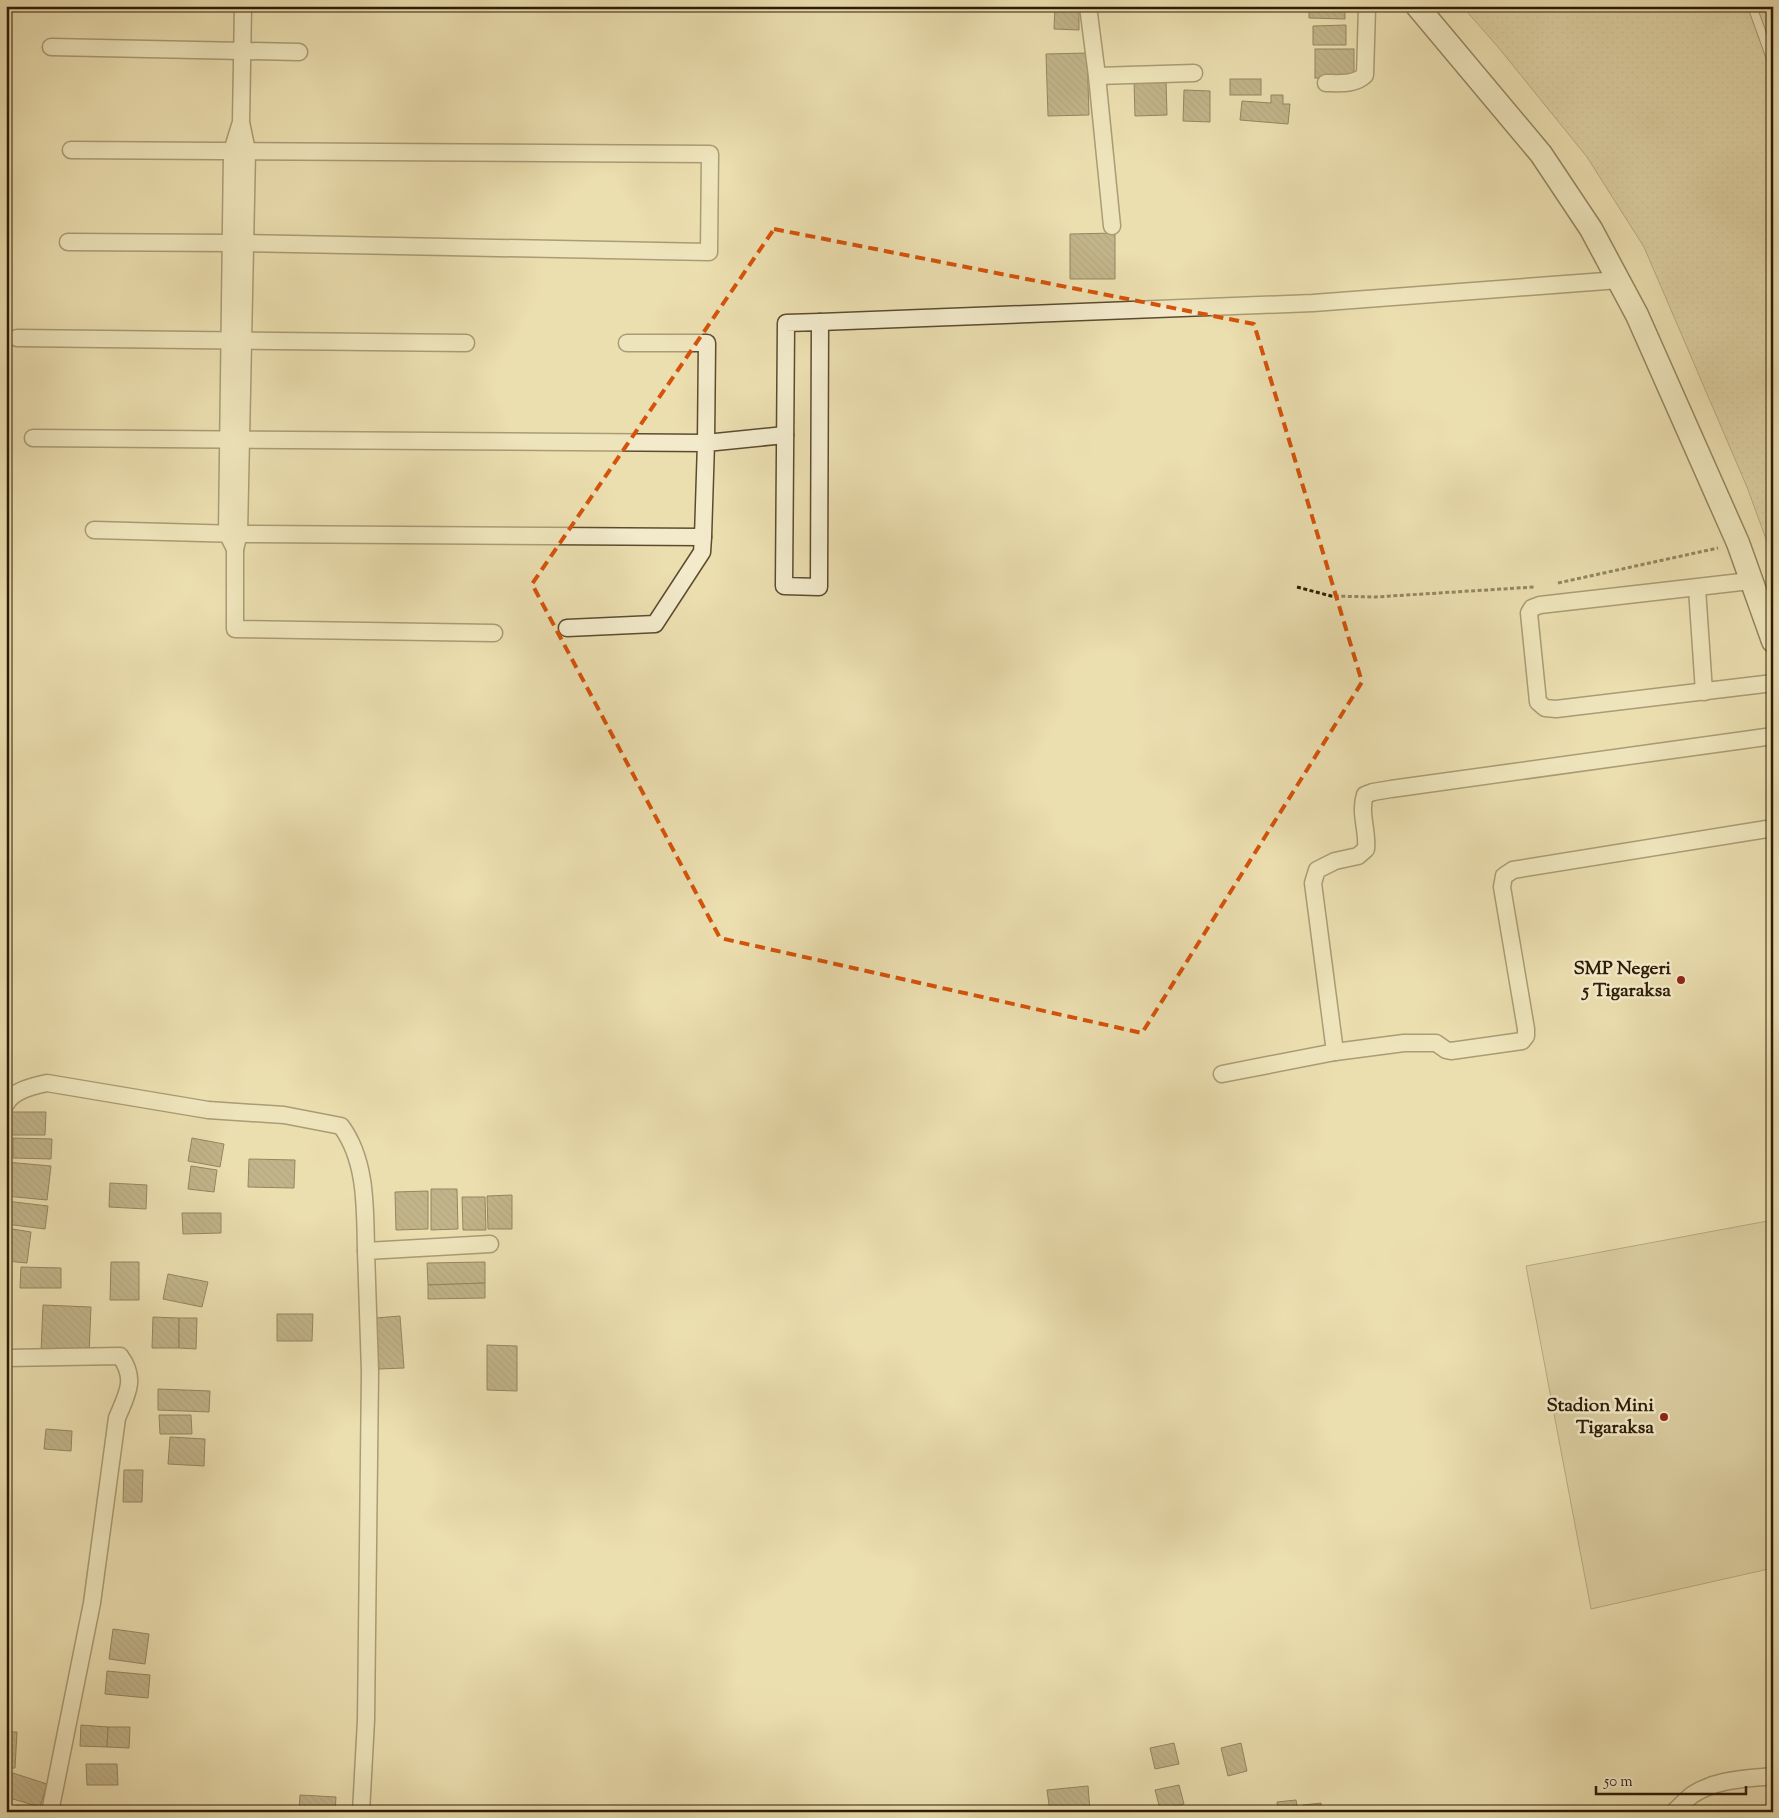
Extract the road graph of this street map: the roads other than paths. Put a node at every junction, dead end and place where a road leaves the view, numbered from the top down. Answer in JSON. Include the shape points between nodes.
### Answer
{"nodes":[{"id":1,"x":243,"y":6,"type":"edge"},
{"id":2,"x":1088,"y":6,"type":"edge"},
{"id":3,"x":1369,"y":6,"type":"edge"},
{"id":4,"x":1416,"y":6,"type":"edge"},
{"id":5,"x":1752,"y":6,"type":"edge"},
{"id":6,"x":52,"y":47,"type":"dead end"},
{"id":7,"x":242,"y":51,"type":"junction"},
{"id":8,"x":299,"y":52,"type":"dead end"},
{"id":9,"x":1773,"y":64,"type":"edge"},
{"id":10,"x":1194,"y":73,"type":"dead end"},
{"id":11,"x":1097,"y":76,"type":"junction"},
{"id":12,"x":1326,"y":83,"type":"dead end"},
{"id":13,"x":71,"y":150,"type":"dead end"},
{"id":14,"x":239,"y":151,"type":"junction"},
{"id":15,"x":1112,"y":226,"type":"dead end"},
{"id":16,"x":68,"y":242,"type":"dead end"},
{"id":17,"x":238,"y":243,"type":"junction"},
{"id":18,"x":1619,"y":280,"type":"junction"},
{"id":19,"x":820,"y":322,"type":"junction"},
{"id":20,"x":17,"y":338,"type":"dead end"},
{"id":21,"x":236,"y":340,"type":"junction"},
{"id":22,"x":466,"y":343,"type":"dead end"},
{"id":23,"x":627,"y":343,"type":"dead end"},
{"id":24,"x":785,"y":435,"type":"junction"},
{"id":25,"x":33,"y":438,"type":"dead end"},
{"id":26,"x":235,"y":440,"type":"junction"},
{"id":27,"x":706,"y":443,"type":"junction"},
{"id":28,"x":94,"y":530,"type":"dead end"},
{"id":29,"x":704,"y":537,"type":"junction"},
{"id":30,"x":234,"y":538,"type":"junction"},
{"id":31,"x":1750,"y":581,"type":"junction"},
{"id":32,"x":1697,"y":588,"type":"junction"},
{"id":33,"x":566,"y":628,"type":"dead end"},
{"id":34,"x":494,"y":633,"type":"dead end"},
{"id":35,"x":1773,"y":641,"type":"edge"},
{"id":36,"x":1773,"y":683,"type":"edge"},
{"id":37,"x":1704,"y":692,"type":"junction"},
{"id":38,"x":1773,"y":736,"type":"edge"},
{"id":39,"x":1773,"y":828,"type":"edge"},
{"id":40,"x":1336,"y":1052,"type":"junction"},
{"id":41,"x":1222,"y":1074,"type":"dead end"},
{"id":42,"x":6,"y":1104,"type":"edge"},
{"id":43,"x":490,"y":1244,"type":"dead end"},
{"id":44,"x":366,"y":1251,"type":"junction"},
{"id":45,"x":6,"y":1358,"type":"edge"},
{"id":46,"x":1773,"y":1776,"type":"edge"},
{"id":47,"x":50,"y":1812,"type":"edge"},
{"id":48,"x":361,"y":1812,"type":"edge"},
{"id":49,"x":1674,"y":1812,"type":"edge"}],
"edges":[{"from":1,"to":7,"type":"street"},
{"from":2,"to":11,"type":"street"},
{"from":3,"to":12,"type":"street","via":[[1365,25],[1365,76],[1354,82]]},
{"from":4,"to":18,"type":"street","via":[[1541,154],[1591,229]]},
{"from":5,"to":9,"type":"lane"},
{"from":6,"to":7,"type":"street"},
{"from":7,"to":8,"type":"street"},
{"from":7,"to":14,"type":"street"},
{"from":10,"to":11,"type":"street"},
{"from":11,"to":15,"type":"street"},
{"from":13,"to":14,"type":"street"},
{"from":14,"to":17,"type":"street"},
{"from":14,"to":17,"type":"street","via":[[710,154],[709,252]]},
{"from":16,"to":17,"type":"street"},
{"from":17,"to":21,"type":"street"},
{"from":18,"to":19,"type":"street","via":[[1313,303]]},
{"from":18,"to":31,"type":"street","via":[[1738,543]]},
{"from":19,"to":24,"type":"street","via":[[786,323]]},
{"from":19,"to":24,"type":"street","via":[[819,587],[784,586]]},
{"from":20,"to":21,"type":"street"},
{"from":21,"to":22,"type":"street"},
{"from":21,"to":26,"type":"street"},
{"from":23,"to":27,"type":"street","via":[[707,343]]},
{"from":24,"to":27,"type":"street"},
{"from":25,"to":26,"type":"street"},
{"from":26,"to":27,"type":"street"},
{"from":26,"to":30,"type":"street"},
{"from":27,"to":29,"type":"street"},
{"from":28,"to":30,"type":"street"},
{"from":29,"to":30,"type":"street"},
{"from":29,"to":33,"type":"street","via":[[702,552],[655,624]]},
{"from":30,"to":34,"type":"street","via":[[235,628]]},
{"from":31,"to":32,"type":"street"},
{"from":31,"to":35,"type":"street"},
{"from":32,"to":37,"type":"street"},
{"from":32,"to":37,"type":"street","via":[[1540,605],[1529,613],[1538,702],[1545,708]]},
{"from":36,"to":37,"type":"street"},
{"from":38,"to":40,"type":"street","via":[[1364,795],[1366,849],[1358,856],[1335,861],[1317,870],[1313,883]]},
{"from":39,"to":40,"type":"street","via":[[1513,870],[1504,876],[1502,887],[1526,1029],[1522,1041],[1456,1051],[1427,1042]]},
{"from":40,"to":41,"type":"street"},
{"from":42,"to":44,"type":"street","via":[[8,1099],[27,1088],[47,1083],[208,1110],[284,1115],[341,1126],[354,1148],[358,1165],[364,1198]]},
{"from":43,"to":44,"type":"street"},
{"from":44,"to":48,"type":"street","via":[[370,1372],[366,1720]]},
{"from":45,"to":47,"type":"street","via":[[120,1356],[130,1372],[128,1391],[117,1418],[92,1603]]},
{"from":46,"to":49,"type":"street","via":[[1730,1780],[1707,1787]]}]}
